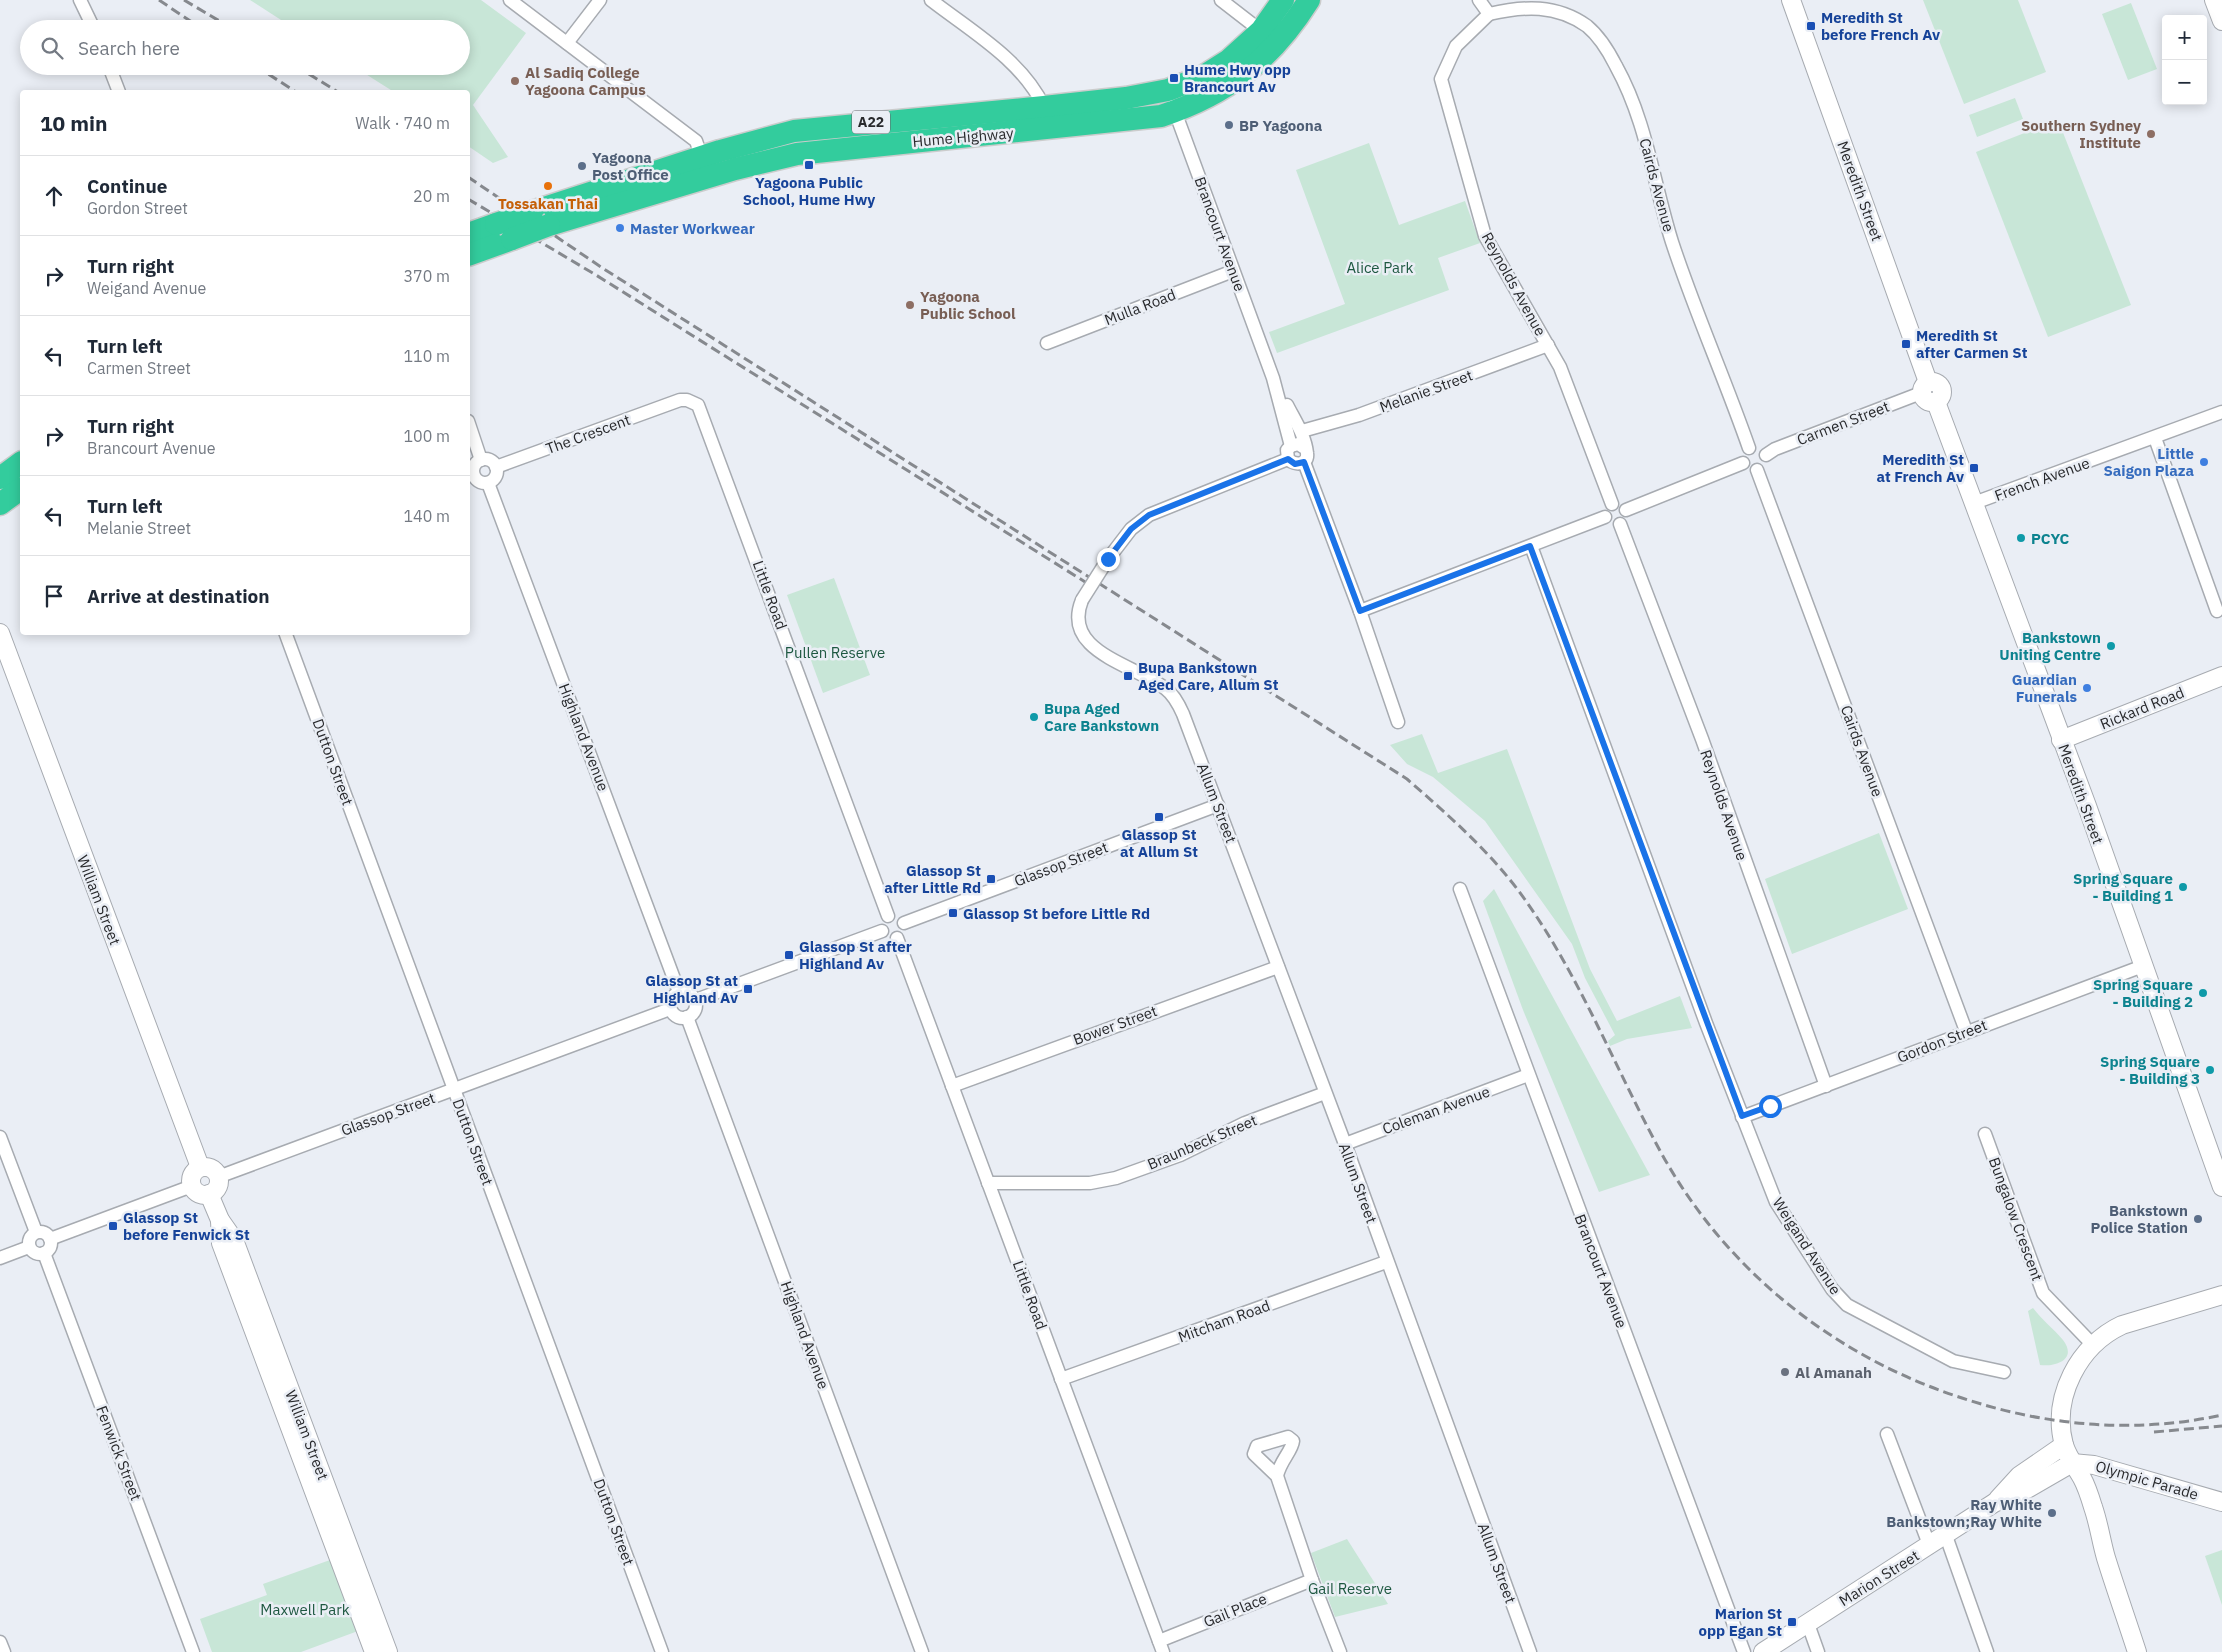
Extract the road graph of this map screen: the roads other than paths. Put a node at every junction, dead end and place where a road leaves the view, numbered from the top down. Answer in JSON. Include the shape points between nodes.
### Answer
{"nodes":[{"id":1,"x":80,"y":0,"type":"edge"},
{"id":2,"x":510,"y":0,"type":"edge"},
{"id":3,"x":600,"y":0,"type":"edge"},
{"id":4,"x":931,"y":0,"type":"edge"},
{"id":5,"x":1221,"y":0,"type":"edge"},
{"id":6,"x":1283,"y":0,"type":"edge"},
{"id":7,"x":1309,"y":0,"type":"edge"},
{"id":8,"x":1479,"y":0,"type":"edge"},
{"id":9,"x":1791,"y":0,"type":"edge"},
{"id":10,"x":2214,"y":0,"type":"edge"},
{"id":11,"x":1489,"y":14,"type":"junction"},
{"id":12,"x":90,"y":20,"type":"edge"},
{"id":13,"x":2222,"y":21,"type":"edge"},
{"id":14,"x":1261,"y":30,"type":"junction"},
{"id":15,"x":567,"y":43,"type":"junction"},
{"id":16,"x":112,"y":75,"type":"edge"},
{"id":17,"x":118,"y":90,"type":"edge"},
{"id":18,"x":1172,"y":101,"type":"junction"},
{"id":19,"x":1044,"y":107,"type":"junction"},
{"id":20,"x":705,"y":167,"type":"junction"},
{"id":21,"x":504,"y":231,"type":"junction"},
{"id":22,"x":470,"y":234,"type":"edge"},
{"id":23,"x":470,"y":254,"type":"edge"},
{"id":24,"x":1233,"y":271,"type":"junction"},
{"id":25,"x":1048,"y":343,"type":"dead end"},
{"id":26,"x":1548,"y":345,"type":"junction"},
{"id":27,"x":1273,"y":378,"type":"junction"},
{"id":28,"x":1929,"y":392,"type":"junction"},
{"id":29,"x":680,"y":400,"type":"joint"},
{"id":30,"x":2222,"y":412,"type":"edge"},
{"id":31,"x":470,"y":427,"type":"edge"},
{"id":32,"x":1302,"y":431,"type":"junction"},
{"id":33,"x":2155,"y":438,"type":"junction"},
{"id":34,"x":1291,"y":446,"type":"junction"},
{"id":35,"x":1749,"y":448,"type":"junction"},
{"id":36,"x":1766,"y":455,"type":"junction"},
{"id":37,"x":1305,"y":456,"type":"junction"},
{"id":38,"x":1288,"y":459,"type":"junction"},
{"id":39,"x":481,"y":460,"type":"junction"},
{"id":40,"x":20,"y":463,"type":"edge"},
{"id":41,"x":1743,"y":463,"type":"junction"},
{"id":42,"x":496,"y":467,"type":"junction"},
{"id":43,"x":1757,"y":470,"type":"junction"},
{"id":44,"x":470,"y":476,"type":"edge"},
{"id":45,"x":0,"y":478,"type":"edge"},
{"id":46,"x":488,"y":483,"type":"junction"},
{"id":47,"x":20,"y":489,"type":"edge"},
{"id":48,"x":1974,"y":503,"type":"junction"},
{"id":49,"x":0,"y":504,"type":"edge"},
{"id":50,"x":1612,"y":504,"type":"junction"},
{"id":51,"x":1626,"y":510,"type":"junction"},
{"id":52,"x":1605,"y":517,"type":"junction"},
{"id":53,"x":1620,"y":524,"type":"junction"},
{"id":54,"x":1530,"y":546,"type":"junction"},
{"id":55,"x":1360,"y":611,"type":"junction"},
{"id":56,"x":2217,"y":611,"type":"dead end"},
{"id":57,"x":0,"y":633,"type":"edge"},
{"id":58,"x":286,"y":635,"type":"edge"},
{"id":59,"x":2222,"y":676,"type":"edge"},
{"id":60,"x":1398,"y":722,"type":"dead end"},
{"id":61,"x":2061,"y":740,"type":"junction"},
{"id":62,"x":1218,"y":806,"type":"junction"},
{"id":63,"x":1460,"y":889,"type":"dead end"},
{"id":64,"x":888,"y":916,"type":"junction"},
{"id":65,"x":904,"y":923,"type":"junction"},
{"id":66,"x":882,"y":931,"type":"junction"},
{"id":67,"x":897,"y":938,"type":"junction"},
{"id":68,"x":2143,"y":966,"type":"junction"},
{"id":69,"x":1278,"y":967,"type":"junction"},
{"id":70,"x":679,"y":992,"type":"junction"},
{"id":71,"x":696,"y":1000,"type":"junction"},
{"id":72,"x":670,"y":1009,"type":"junction"},
{"id":73,"x":687,"y":1017,"type":"junction"},
{"id":74,"x":1966,"y":1031,"type":"junction"},
{"id":75,"x":1528,"y":1075,"type":"junction"},
{"id":76,"x":952,"y":1086,"type":"junction"},
{"id":77,"x":1826,"y":1086,"type":"junction"},
{"id":78,"x":454,"y":1089,"type":"junction"},
{"id":79,"x":1325,"y":1093,"type":"junction"},
{"id":80,"x":1742,"y":1116,"type":"junction"},
{"id":81,"x":1985,"y":1134,"type":"dead end"},
{"id":82,"x":0,"y":1137,"type":"edge"},
{"id":83,"x":1344,"y":1144,"type":"junction"},
{"id":84,"x":200,"y":1167,"type":"junction"},
{"id":85,"x":218,"y":1177,"type":"junction"},
{"id":86,"x":988,"y":1183,"type":"junction"},
{"id":87,"x":192,"y":1186,"type":"junction"},
{"id":88,"x":2222,"y":1187,"type":"edge"},
{"id":89,"x":209,"y":1194,"type":"junction"},
{"id":90,"x":220,"y":1220,"type":"junction"},
{"id":91,"x":36,"y":1232,"type":"junction"},
{"id":92,"x":50,"y":1239,"type":"junction"},
{"id":93,"x":29,"y":1247,"type":"junction"},
{"id":94,"x":44,"y":1253,"type":"junction"},
{"id":95,"x":0,"y":1258,"type":"edge"},
{"id":96,"x":1386,"y":1262,"type":"junction"},
{"id":97,"x":2222,"y":1295,"type":"edge"},
{"id":98,"x":2092,"y":1344,"type":"junction"},
{"id":99,"x":2004,"y":1372,"type":"dead end"},
{"id":100,"x":1062,"y":1379,"type":"junction"},
{"id":101,"x":1887,"y":1434,"type":"dead end"},
{"id":102,"x":2064,"y":1445,"type":"junction"},
{"id":103,"x":2072,"y":1463,"type":"junction"},
{"id":104,"x":2113,"y":1471,"type":"junction"},
{"id":105,"x":1277,"y":1476,"type":"dead end"},
{"id":106,"x":2222,"y":1502,"type":"edge"},
{"id":107,"x":1994,"y":1503,"type":"junction"},
{"id":108,"x":2092,"y":1505,"type":"junction"},
{"id":109,"x":1946,"y":1536,"type":"junction"},
{"id":110,"x":1930,"y":1546,"type":"junction"},
{"id":111,"x":2106,"y":1556,"type":"junction"},
{"id":112,"x":1312,"y":1580,"type":"junction"},
{"id":113,"x":1808,"y":1624,"type":"junction"},
{"id":114,"x":0,"y":1642,"type":"edge"},
{"id":115,"x":1161,"y":1646,"type":"edge"},
{"id":116,"x":4,"y":1652,"type":"edge"},
{"id":117,"x":193,"y":1652,"type":"edge"},
{"id":118,"x":374,"y":1652,"type":"edge"},
{"id":119,"x":388,"y":1652,"type":"edge"},
{"id":120,"x":662,"y":1652,"type":"edge"},
{"id":121,"x":922,"y":1652,"type":"edge"},
{"id":122,"x":1340,"y":1652,"type":"edge"},
{"id":123,"x":1530,"y":1652,"type":"edge"},
{"id":124,"x":1744,"y":1652,"type":"edge"},
{"id":125,"x":1763,"y":1652,"type":"edge"},
{"id":126,"x":1818,"y":1652,"type":"edge"},
{"id":127,"x":1987,"y":1652,"type":"edge"},
{"id":128,"x":2137,"y":1652,"type":"edge"}],
"edges":[{"from":1,"to":12,"type":"street"},
{"from":2,"to":15,"type":"street"},
{"from":3,"to":15,"type":"street"},
{"from":4,"to":19,"type":"street","via":[[1012,63]]},
{"from":5,"to":14,"type":"street"},
{"from":6,"to":14,"type":"highway","name":"Hume Highway","number":"A22"},
{"from":7,"to":18,"type":"highway","name":"Hume Highway","number":"A22","via":[[1276,45],[1251,69],[1222,90]]},
{"from":8,"to":11,"type":"street"},
{"from":9,"to":28,"type":"street","name":"Meredith Street"},
{"from":10,"to":13,"type":"street"},
{"from":11,"to":26,"type":"street","name":"Reynolds Avenue","via":[[1456,46],[1441,79],[1485,236]]},
{"from":11,"to":35,"type":"street","name":"Cairds Avenue","via":[[1515,8],[1565,13],[1588,27],[1610,55],[1640,117],[1672,242]]},
{"from":14,"to":18,"type":"highway","name":"Hume Highway","number":"A22","via":[[1230,60]]},
{"from":15,"to":20,"type":"street","via":[[696,141]]},
{"from":16,"to":17,"type":"street"},
{"from":18,"to":19,"type":"highway","name":"Hume Highway","number":"A22","via":[[1126,98]]},
{"from":18,"to":20,"type":"highway","name":"Hume Highway","number":"A22","via":[[1162,116],[1114,123],[826,150]]},
{"from":18,"to":24,"type":"street","name":"Brancourt Avenue"},
{"from":19,"to":20,"type":"highway","name":"Hume Highway","number":"A22","via":[[815,127],[770,136]]},
{"from":20,"to":21,"type":"highway","name":"Hume Highway","number":"A22","bridge":true},
{"from":21,"to":22,"type":"highway","name":"Hume Highway","number":"A22"},
{"from":21,"to":23,"type":"highway","name":"Hume Highway","number":"A22"},
{"from":24,"to":25,"type":"street","name":"Mulla Road"},
{"from":24,"to":27,"type":"street","name":"Brancourt Avenue"},
{"from":26,"to":32,"type":"street","name":"Melanie Street"},
{"from":26,"to":50,"type":"street","name":"Reynolds Avenue","via":[[1560,367]]},
{"from":27,"to":32,"type":"street","name":"Brancourt Avenue"},
{"from":27,"to":34,"type":"street","name":"Brancourt Avenue"},
{"from":28,"to":36,"type":"street","name":"Carmen Street"},
{"from":28,"to":48,"type":"street","name":"Meredith Street"},
{"from":29,"to":42,"type":"street","name":"The Crescent"},
{"from":29,"to":64,"type":"street","name":"Little Road","via":[[693,402],[702,410]]},
{"from":30,"to":33,"type":"street","name":"French Avenue"},
{"from":31,"to":39,"type":"street"},
{"from":32,"to":37,"type":"street","name":"Brancourt Avenue"},
{"from":33,"to":48,"type":"street","name":"French Avenue"},
{"from":33,"to":56,"type":"street"},
{"from":34,"to":37,"type":"street","via":[[1301,445]]},
{"from":34,"to":38,"type":"street","via":[[1287,450]]},
{"from":35,"to":36,"type":"street","via":[[1759,448]]},
{"from":35,"to":41,"type":"street","via":[[1743,455]]},
{"from":36,"to":43,"type":"street","via":[[1765,464]]},
{"from":37,"to":38,"type":"street","via":[[1295,464]]},
{"from":37,"to":55,"type":"street","name":"Brancourt Avenue"},
{"from":38,"to":62,"type":"street","name":"Allum Street","bridge":true,"via":[[1149,515],[1131,529],[1082,600],[1077,625],[1085,640],[1168,690],[1183,714]]},
{"from":39,"to":42,"type":"street","via":[[492,461]]},
{"from":39,"to":44,"type":"street","via":[[475,464]]},
{"from":40,"to":45,"type":"highway"},
{"from":41,"to":43,"type":"street","via":[[1750,470]]},
{"from":41,"to":51,"type":"street"},
{"from":42,"to":46,"type":"street","via":[[496,475]]},
{"from":43,"to":74,"type":"street","name":"Cairds Avenue"},
{"from":44,"to":46,"type":"street"},
{"from":46,"to":70,"type":"street","name":"Highland Avenue"},
{"from":47,"to":49,"type":"highway"},
{"from":48,"to":61,"type":"street","name":"Meredith Street"},
{"from":50,"to":51,"type":"street","via":[[1622,505]]},
{"from":50,"to":52,"type":"street"},
{"from":51,"to":53,"type":"street","via":[[1625,520]]},
{"from":52,"to":53,"type":"street","via":[[1611,524]]},
{"from":52,"to":54,"type":"street"},
{"from":53,"to":77,"type":"street","name":"Reynolds Avenue","via":[[1702,739],[1774,948]]},
{"from":54,"to":55,"type":"street"},
{"from":54,"to":80,"type":"street","name":"Weigand Avenue"},
{"from":55,"to":60,"type":"street","name":"Brancourt Avenue"},
{"from":57,"to":84,"type":"street","name":"William Street"},
{"from":58,"to":78,"type":"street","name":"Dutton Street"},
{"from":59,"to":61,"type":"street","name":"Rickard Road"},
{"from":61,"to":68,"type":"street","name":"Meredith Street"},
{"from":62,"to":65,"type":"street","name":"Glassop Street"},
{"from":62,"to":69,"type":"street","name":"Allum Street"},
{"from":63,"to":75,"type":"street","name":"Brancourt Avenue"},
{"from":64,"to":65,"type":"street","via":[[896,916]]},
{"from":64,"to":66,"type":"street","via":[[881,924]]},
{"from":65,"to":67,"type":"street","via":[[904,930]]},
{"from":66,"to":67,"type":"street","via":[[890,938]]},
{"from":66,"to":71,"type":"street"},
{"from":67,"to":76,"type":"street","name":"Little Road"},
{"from":68,"to":74,"type":"street","name":"Gordon Street"},
{"from":68,"to":88,"type":"street","name":"Meredith Street"},
{"from":69,"to":76,"type":"street","name":"Bower Street"},
{"from":69,"to":79,"type":"street","name":"Allum Street"},
{"from":70,"to":71,"type":"street","via":[[687,992]]},
{"from":70,"to":72,"type":"street","via":[[672,997]]},
{"from":71,"to":73,"type":"street","via":[[695,1010]]},
{"from":72,"to":73,"type":"street","via":[[679,1017]]},
{"from":72,"to":78,"type":"street","name":"Glassop Street"},
{"from":73,"to":121,"type":"street","name":"Highland Avenue"},
{"from":74,"to":77,"type":"street","name":"Gordon Street"},
{"from":75,"to":83,"type":"street","name":"Coleman Avenue"},
{"from":75,"to":124,"type":"street","name":"Brancourt Avenue"},
{"from":76,"to":86,"type":"street","name":"Little Road"},
{"from":77,"to":80,"type":"street","name":"Gordon Street"},
{"from":78,"to":85,"type":"street","name":"Glassop Street"},
{"from":78,"to":120,"type":"street","name":"Dutton Street"},
{"from":79,"to":83,"type":"street","name":"Allum Street"},
{"from":79,"to":86,"type":"street","name":"Braunbeck Street","via":[[1245,1123],[1180,1155],[1116,1178],[1090,1183]]},
{"from":80,"to":99,"type":"street","name":"Weigand Avenue","via":[[1776,1202],[1832,1289],[1847,1305],[1953,1361]]},
{"from":81,"to":98,"type":"street","name":"Bungalow Crescent","via":[[2043,1293]]},
{"from":82,"to":91,"type":"street"},
{"from":83,"to":96,"type":"street","name":"Allum Street"},
{"from":84,"to":85,"type":"street","via":[[213,1169]]},
{"from":84,"to":87,"type":"street","via":[[193,1172]]},
{"from":85,"to":89,"type":"street","via":[[216,1189]]},
{"from":86,"to":100,"type":"street","name":"Little Road"},
{"from":87,"to":89,"type":"street","via":[[197,1193]]},
{"from":87,"to":92,"type":"street"},
{"from":89,"to":90,"type":"street","name":"William Street"},
{"from":90,"to":118,"type":"street","name":"William Street","via":[[222,1244]]},
{"from":90,"to":119,"type":"street","name":"William Street","via":[[234,1240]]},
{"from":91,"to":92,"type":"street","via":[[46,1233]]},
{"from":91,"to":93,"type":"street","via":[[28,1240]]},
{"from":92,"to":94,"type":"street","via":[[50,1247]]},
{"from":93,"to":94,"type":"street","via":[[34,1253]]},
{"from":93,"to":95,"type":"street"},
{"from":94,"to":117,"type":"street","name":"Fenwick Street"},
{"from":96,"to":100,"type":"street","name":"Mitcham Road"},
{"from":96,"to":123,"type":"street","name":"Allum Street"},
{"from":97,"to":98,"type":"street","via":[[2122,1325],[2106,1332]]},
{"from":98,"to":102,"type":"street","via":[[2078,1362],[2066,1387],[2062,1418]]},
{"from":100,"to":115,"type":"street","name":"Little Road"},
{"from":101,"to":110,"type":"street"},
{"from":102,"to":103,"type":"street"},
{"from":102,"to":107,"type":"street","name":"Marion Street","via":[[2019,1476]]},
{"from":103,"to":104,"type":"street","name":"Olympic Parade"},
{"from":103,"to":107,"type":"street","name":"Marion Street","via":[[2027,1489]]},
{"from":103,"to":108,"type":"street"},
{"from":103,"to":111,"type":"street","via":[[2074,1480],[2096,1544]]},
{"from":104,"to":106,"type":"street","name":"Olympic Parade"},
{"from":104,"to":108,"type":"street","via":[[2093,1486]]},
{"from":105,"to":112,"type":"street"},
{"from":107,"to":109,"type":"street","name":"Marion Street"},
{"from":108,"to":111,"type":"street"},
{"from":109,"to":110,"type":"street","name":"Marion Street"},
{"from":109,"to":127,"type":"street"},
{"from":110,"to":113,"type":"street","name":"Marion Street"},
{"from":111,"to":128,"type":"street"},
{"from":112,"to":115,"type":"street","name":"Gail Place"},
{"from":112,"to":122,"type":"street"},
{"from":113,"to":125,"type":"street","name":"Marion Street"},
{"from":113,"to":126,"type":"street"},
{"from":114,"to":116,"type":"street"}]}
